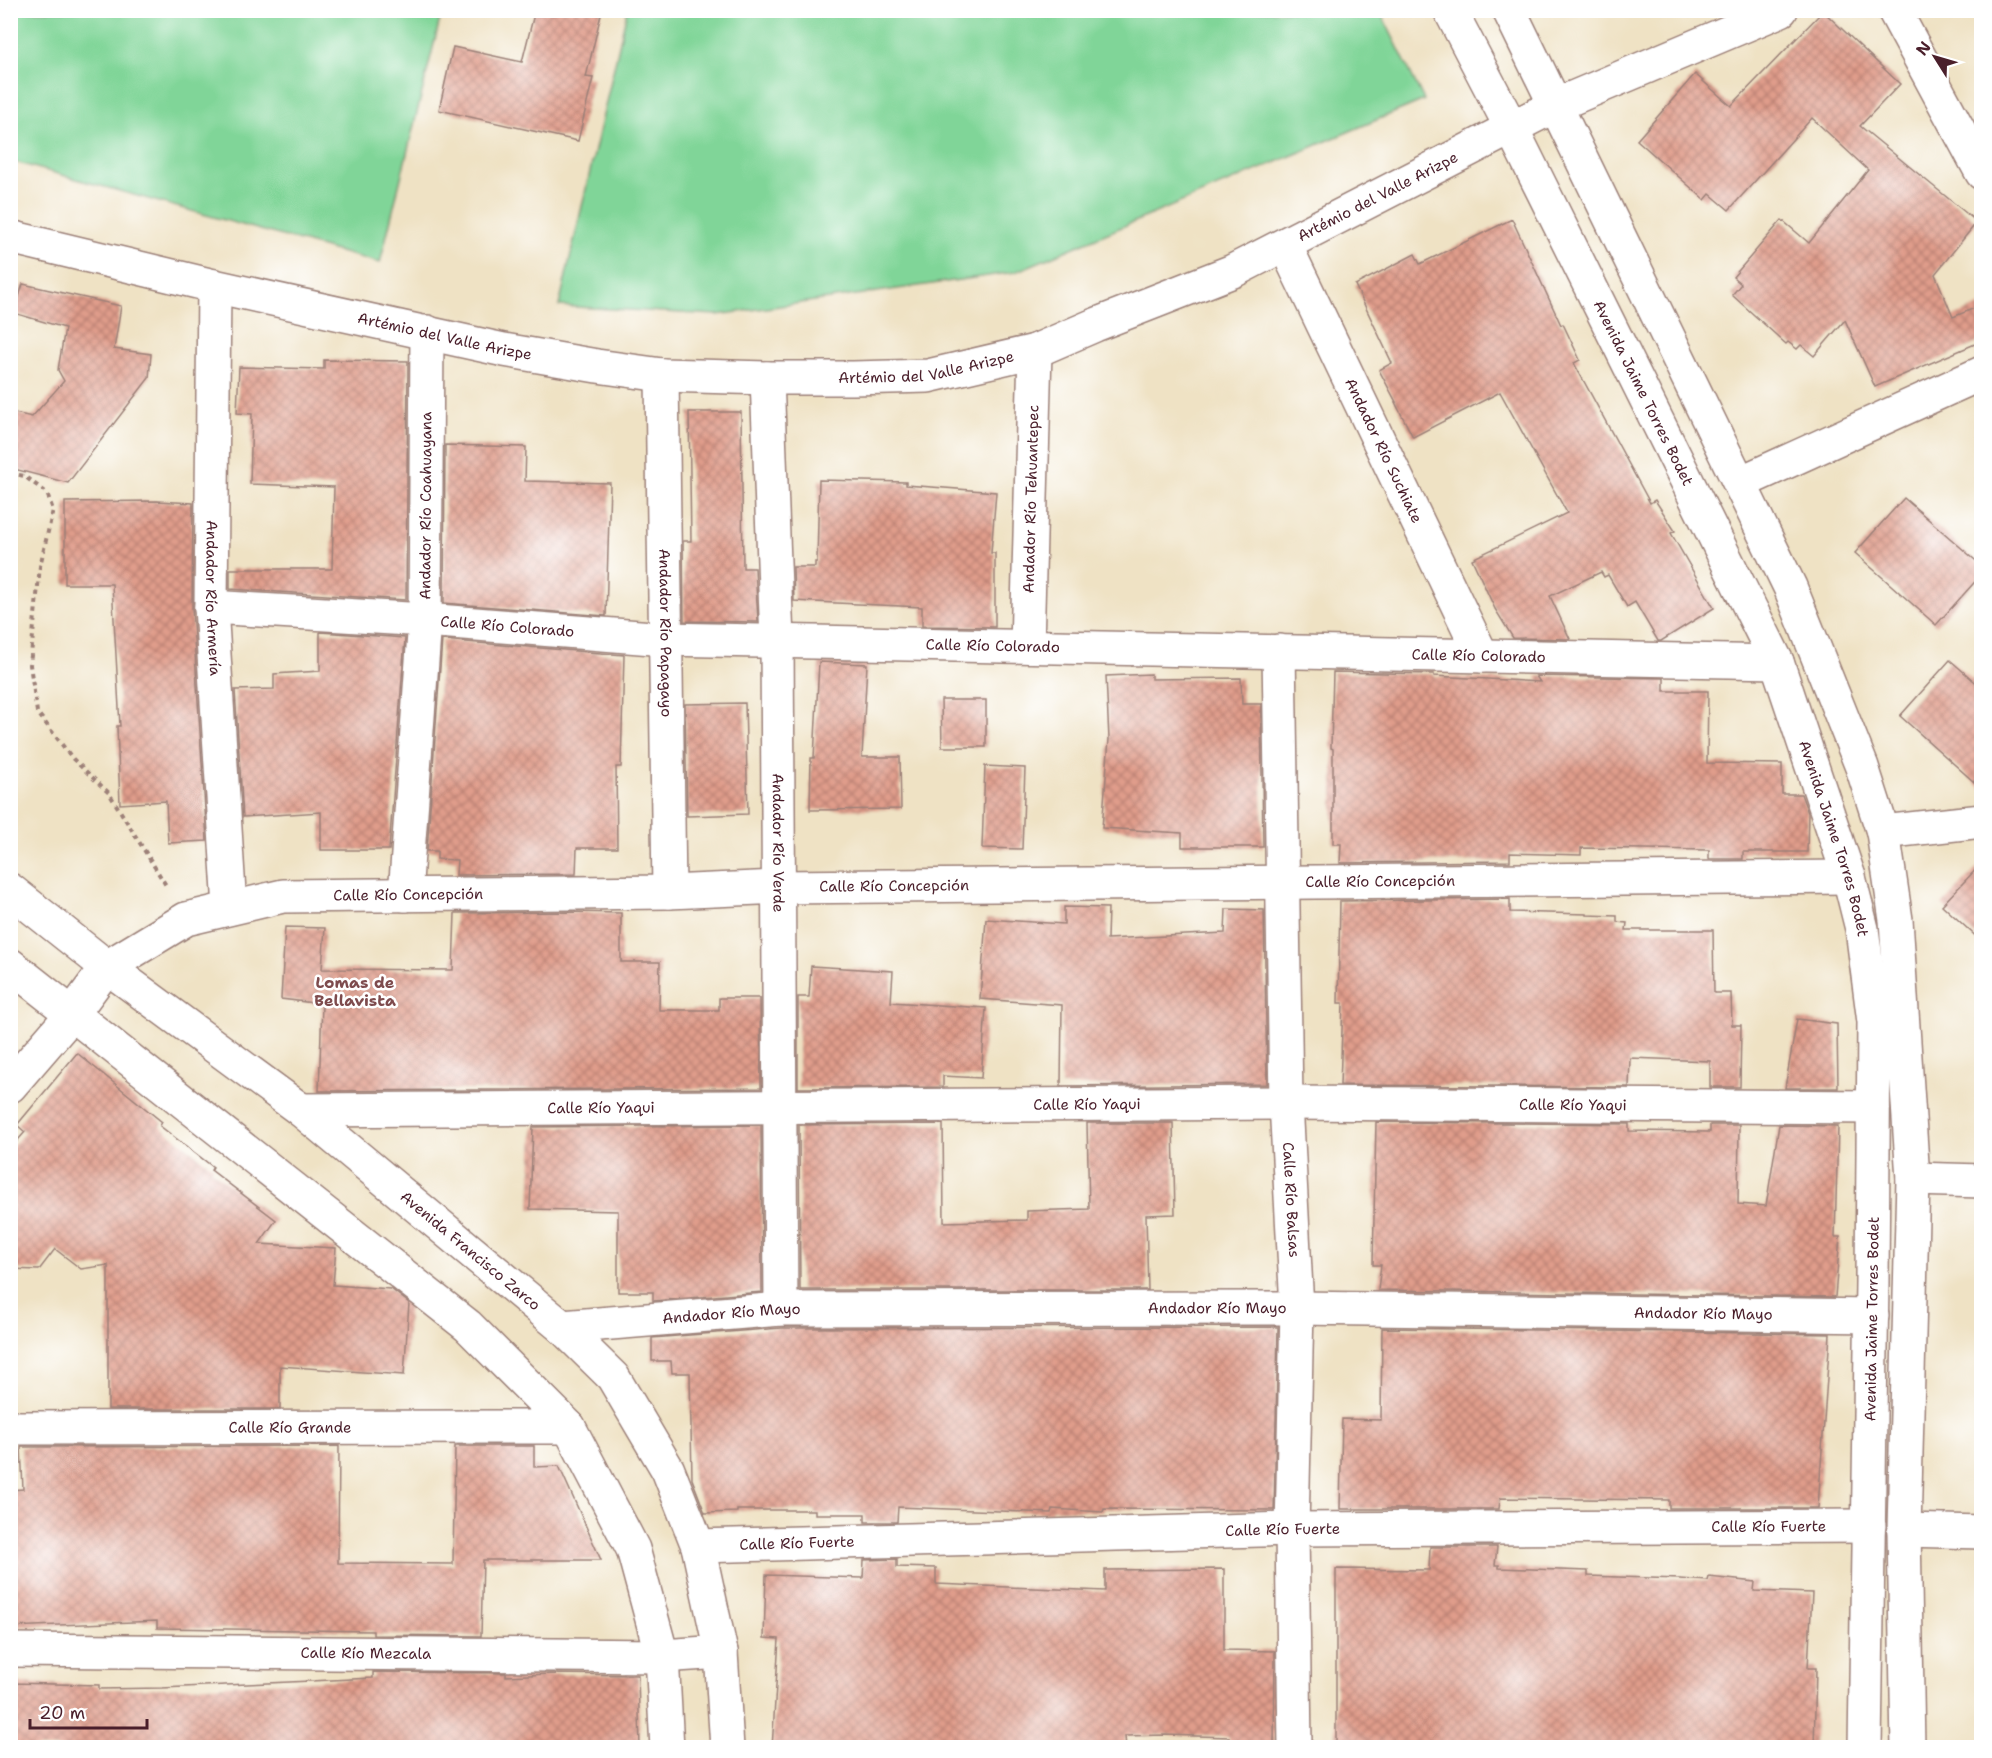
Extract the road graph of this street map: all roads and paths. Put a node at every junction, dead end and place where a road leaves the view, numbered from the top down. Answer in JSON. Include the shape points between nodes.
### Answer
{"nodes":[{"id":1,"x":1450,"y":10,"type":"edge"},
{"id":2,"x":1509,"y":10,"type":"edge"},
{"id":3,"x":1781,"y":10,"type":"edge"},
{"id":4,"x":1894,"y":10,"type":"edge"},
{"id":5,"x":1556,"y":105,"type":"junction"},
{"id":6,"x":1511,"y":128,"type":"junction"},
{"id":7,"x":1982,"y":173,"type":"edge"},
{"id":8,"x":10,"y":237,"type":"edge"},
{"id":9,"x":1285,"y":245,"type":"junction"},
{"id":10,"x":214,"y":286,"type":"junction"},
{"id":11,"x":427,"y":332,"type":"junction"},
{"id":12,"x":1035,"y":351,"type":"junction"},
{"id":13,"x":1982,"y":373,"type":"edge"},
{"id":14,"x":662,"y":375,"type":"junction"},
{"id":15,"x":767,"y":378,"type":"junction"},
{"id":16,"x":10,"y":473,"type":"edge"},
{"id":17,"x":1740,"y":483,"type":"junction"},
{"id":18,"x":211,"y":607,"type":"junction"},
{"id":19,"x":425,"y":620,"type":"junction"},
{"id":20,"x":665,"y":639,"type":"junction"},
{"id":21,"x":777,"y":641,"type":"junction"},
{"id":22,"x":1027,"y":646,"type":"junction"},
{"id":23,"x":1279,"y":651,"type":"junction"},
{"id":24,"x":1482,"y":656,"type":"junction"},
{"id":25,"x":1777,"y":662,"type":"junction"},
{"id":26,"x":1982,"y":821,"type":"edge"},
{"id":27,"x":1883,"y":832,"type":"junction"},
{"id":28,"x":1850,"y":877,"type":"junction"},
{"id":29,"x":1282,"y":882,"type":"junction"},
{"id":30,"x":779,"y":887,"type":"junction"},
{"id":31,"x":10,"y":890,"type":"edge"},
{"id":32,"x":669,"y":892,"type":"junction"},
{"id":33,"x":405,"y":895,"type":"junction"},
{"id":34,"x":230,"y":908,"type":"junction"},
{"id":35,"x":186,"y":919,"type":"junction"},
{"id":36,"x":10,"y":964,"type":"edge"},
{"id":37,"x":107,"y":967,"type":"junction"},
{"id":38,"x":73,"y":1013,"type":"junction"},
{"id":39,"x":11,"y":1083,"type":"edge"},
{"id":40,"x":1286,"y":1103,"type":"junction"},
{"id":41,"x":780,"y":1107,"type":"junction"},
{"id":42,"x":1873,"y":1107,"type":"junction"},
{"id":43,"x":301,"y":1110,"type":"junction"},
{"id":44,"x":1913,"y":1179,"type":"junction"},
{"id":45,"x":1982,"y":1181,"type":"edge"},
{"id":46,"x":1297,"y":1308,"type":"junction"},
{"id":47,"x":781,"y":1309,"type":"junction"},
{"id":48,"x":1872,"y":1316,"type":"junction"},
{"id":49,"x":562,"y":1327,"type":"junction"},
{"id":50,"x":569,"y":1427,"type":"junction"},
{"id":51,"x":10,"y":1428,"type":"edge"},
{"id":52,"x":1869,"y":1526,"type":"junction"},
{"id":53,"x":1292,"y":1529,"type":"junction"},
{"id":54,"x":1904,"y":1530,"type":"junction"},
{"id":55,"x":1982,"y":1532,"type":"edge"},
{"id":56,"x":698,"y":1546,"type":"junction"},
{"id":57,"x":10,"y":1650,"type":"edge"},
{"id":58,"x":721,"y":1652,"type":"junction"},
{"id":59,"x":662,"y":1656,"type":"junction"},
{"id":60,"x":667,"y":1748,"type":"edge"},
{"id":61,"x":727,"y":1748,"type":"edge"},
{"id":62,"x":1295,"y":1748,"type":"edge"},
{"id":63,"x":1866,"y":1748,"type":"edge"},
{"id":64,"x":1908,"y":1748,"type":"edge"}],
"edges":[{"from":1,"to":6,"type":"street","name":"Avenida Jaime Torres Bodet"},
{"from":2,"to":5,"type":"street"},
{"from":3,"to":5,"type":"street","name":"Artémio del Valle Arizpe"},
{"from":4,"to":7,"type":"street"},
{"from":5,"to":6,"type":"street","name":"Artémio del Valle Arizpe"},
{"from":5,"to":17,"type":"street"},
{"from":6,"to":9,"type":"street","name":"Artémio del Valle Arizpe"},
{"from":6,"to":25,"type":"street","name":"Avenida Jaime Torres Bodet"},
{"from":8,"to":10,"type":"street","name":"Artémio del Valle Arizpe"},
{"from":9,"to":12,"type":"street","name":"Artémio del Valle Arizpe","via":[[1233,271]]},
{"from":9,"to":24,"type":"street","name":"Andador Río Suchiate"},
{"from":10,"to":11,"type":"street","name":"Artémio del Valle Arizpe"},
{"from":10,"to":18,"type":"street","name":"Andador Río Armería"},
{"from":11,"to":14,"type":"street","name":"Artémio del Valle Arizpe","via":[[516,352]]},
{"from":11,"to":19,"type":"street","name":"Andador Río Coahuayana"},
{"from":12,"to":15,"type":"street","name":"Artémio del Valle Arizpe","via":[[928,375]]},
{"from":12,"to":22,"type":"street","name":"Andador Río Tehuantepec"},
{"from":13,"to":17,"type":"street"},
{"from":14,"to":15,"type":"street","name":"Artémio del Valle Arizpe"},
{"from":14,"to":20,"type":"street","name":"Andador Río Papagayo"},
{"from":15,"to":21,"type":"street","name":"Andador Río Verde"},
{"from":16,"to":35,"type":"path","via":[[24,476],[47,493],[53,510],[40,566],[30,665],[36,712],[73,759],[109,793]]},
{"from":17,"to":27,"type":"street","via":[[1790,587],[1862,768]]},
{"from":18,"to":19,"type":"street","name":"Calle Río Colorado"},
{"from":18,"to":34,"type":"street","name":"Andador Río Armería"},
{"from":19,"to":20,"type":"street","name":"Calle Río Colorado"},
{"from":19,"to":33,"type":"street","name":"Andador Río Coahuayana"},
{"from":20,"to":21,"type":"street","name":"Calle Río Colorado"},
{"from":20,"to":32,"type":"street","name":"Andador Río Papagayo"},
{"from":21,"to":22,"type":"street","name":"Calle Río Colorado"},
{"from":21,"to":30,"type":"street","name":"Andador Río Verde"},
{"from":22,"to":23,"type":"street","name":"Calle Río Colorado"},
{"from":23,"to":24,"type":"street","name":"Calle Río Colorado"},
{"from":23,"to":29,"type":"street","name":"Calle Río Balsas"},
{"from":24,"to":25,"type":"street","name":"Calle Río Colorado"},
{"from":25,"to":28,"type":"street","name":"Avenida Jaime Torres Bodet"},
{"from":26,"to":27,"type":"street"},
{"from":27,"to":44,"type":"street","via":[[1896,920]]},
{"from":28,"to":29,"type":"street","name":"Calle Río Concepción"},
{"from":28,"to":42,"type":"street","name":"Avenida Jaime Torres Bodet","via":[[1862,929],[1874,1022]]},
{"from":29,"to":30,"type":"street","name":"Calle Río Concepción"},
{"from":29,"to":40,"type":"street","name":"Calle Río Balsas"},
{"from":30,"to":32,"type":"street","name":"Calle Río Concepción"},
{"from":30,"to":41,"type":"street","name":"Andador Río Verde"},
{"from":31,"to":37,"type":"street","name":"Avenida Francisco Zarco"},
{"from":32,"to":33,"type":"street","name":"Calle Río Concepción"},
{"from":33,"to":34,"type":"street","name":"Calle Río Concepción","via":[[283,896]]},
{"from":34,"to":35,"type":"street","name":"Calle Río Concepción"},
{"from":35,"to":37,"type":"street","name":"Calle Río Concepción"},
{"from":36,"to":38,"type":"street"},
{"from":37,"to":38,"type":"street","name":"Calle Río Concepción"},
{"from":37,"to":43,"type":"street","name":"Avenida Francisco Zarco"},
{"from":38,"to":39,"type":"street","name":"Calle Río Concepción"},
{"from":38,"to":50,"type":"street","via":[[468,1326]]},
{"from":40,"to":41,"type":"street","name":"Calle Río Yaqui"},
{"from":40,"to":42,"type":"street","name":"Calle Río Yaqui"},
{"from":40,"to":46,"type":"street","name":"Calle Río Balsas"},
{"from":41,"to":43,"type":"street","name":"Calle Río Yaqui"},
{"from":41,"to":47,"type":"street","name":"Andador Río Verde"},
{"from":42,"to":48,"type":"street","name":"Avenida Jaime Torres Bodet"},
{"from":43,"to":49,"type":"street","name":"Avenida Francisco Zarco"},
{"from":44,"to":45,"type":"street"},
{"from":44,"to":54,"type":"street"},
{"from":46,"to":47,"type":"street","name":"Andador Río Mayo"},
{"from":46,"to":48,"type":"street","name":"Andador Río Mayo"},
{"from":46,"to":53,"type":"street","name":"Calle Río Balsas"},
{"from":47,"to":49,"type":"street","name":"Andador Río Mayo"},
{"from":48,"to":52,"type":"street","name":"Avenida Jaime Torres Bodet"},
{"from":49,"to":56,"type":"street","name":"Avenida Francisco Zarco","via":[[613,1377],[668,1470]]},
{"from":50,"to":51,"type":"street","name":"Calle Río Grande"},
{"from":50,"to":59,"type":"street","via":[[633,1549]]},
{"from":52,"to":53,"type":"street","name":"Calle Río Fuerte"},
{"from":52,"to":63,"type":"street","name":"Avenida Jaime Torres Bodet"},
{"from":53,"to":56,"type":"street","name":"Calle Río Fuerte"},
{"from":53,"to":62,"type":"street","name":"Calle Río Balsas"},
{"from":54,"to":55,"type":"street"},
{"from":54,"to":64,"type":"street"},
{"from":56,"to":58,"type":"street","name":"Avenida Francisco Zarco"},
{"from":57,"to":59,"type":"street","name":"Calle Río Mezcala"},
{"from":58,"to":59,"type":"street","name":"Calle Río Mezcala"},
{"from":58,"to":61,"type":"street","name":"Avenida Francisco Zarco"},
{"from":59,"to":60,"type":"street"}]}
